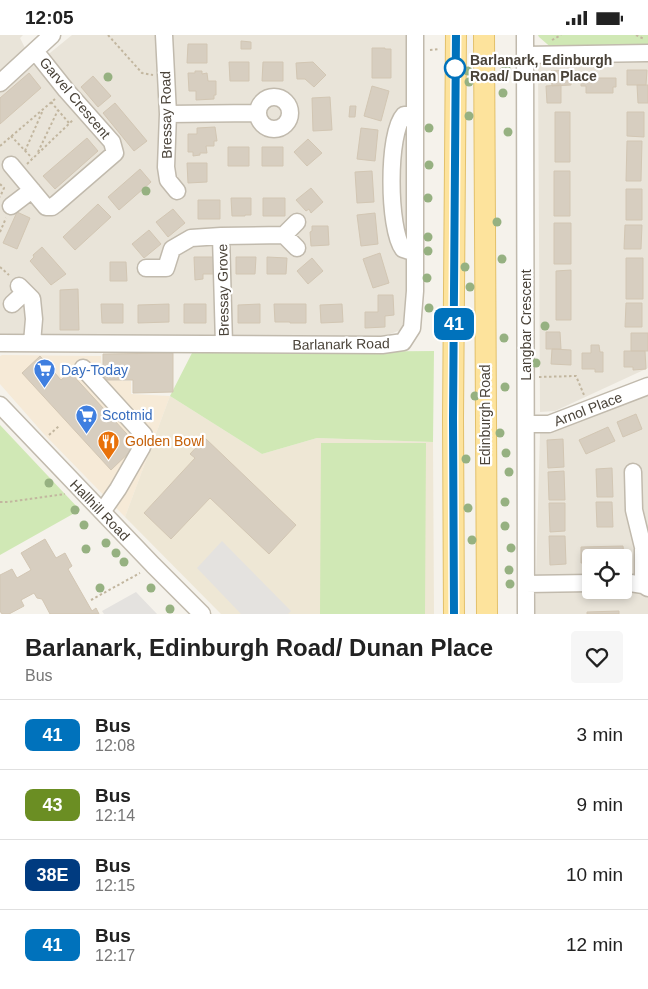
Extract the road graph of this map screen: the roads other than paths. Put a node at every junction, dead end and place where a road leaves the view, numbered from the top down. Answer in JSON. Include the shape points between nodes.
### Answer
{"nodes":[{"id":1,"x":52,"y":35,"type":"edge"},
{"id":2,"x":164,"y":35,"type":"edge"},
{"id":3,"x":484,"y":35,"type":"edge"},
{"id":4,"x":525,"y":35,"type":"edge"},
{"id":5,"x":456,"y":36,"type":"edge"},
{"id":6,"x":415,"y":43,"type":"edge"},
{"id":7,"x":35,"y":51,"type":"junction"},
{"id":8,"x":648,"y":53,"type":"edge"},
{"id":9,"x":525,"y":55,"type":"junction"},
{"id":10,"x":0,"y":83,"type":"edge"},
{"id":11,"x":258,"y":113,"type":"dead end"},
{"id":12,"x":168,"y":114,"type":"junction"},
{"id":13,"x":414,"y":115,"type":"junction"},
{"id":14,"x":14,"y":169,"type":"road end"},
{"id":15,"x":32,"y":190,"type":"junction"},
{"id":16,"x":177,"y":191,"type":"dead end"},
{"id":17,"x":5,"y":207,"type":"edge"},
{"id":18,"x":297,"y":223,"type":"dead end"},
{"id":19,"x":284,"y":235,"type":"junction"},
{"id":20,"x":222,"y":236,"type":"junction"},
{"id":21,"x":297,"y":248,"type":"dead end"},
{"id":22,"x":414,"y":251,"type":"junction"},
{"id":23,"x":146,"y":268,"type":"dead end"},
{"id":24,"x":12,"y":304,"type":"dead end"},
{"id":25,"x":0,"y":343,"type":"edge"},
{"id":26,"x":32,"y":343,"type":"junction"},
{"id":27,"x":224,"y":344,"type":"junction"},
{"id":28,"x":83,"y":367,"type":"dead end"},
{"id":29,"x":648,"y":386,"type":"edge"},
{"id":30,"x":0,"y":405,"type":"edge"},
{"id":31,"x":526,"y":424,"type":"junction"},
{"id":32,"x":632,"y":472,"type":"dead end"},
{"id":33,"x":641,"y":497,"type":"edge"},
{"id":34,"x":102,"y":513,"type":"junction"},
{"id":35,"x":582,"y":583,"type":"edge"},
{"id":36,"x":526,"y":584,"type":"junction"},
{"id":37,"x":632,"y":585,"type":"edge"},
{"id":38,"x":645,"y":587,"type":"edge"},
{"id":39,"x":202,"y":614,"type":"edge"},
{"id":40,"x":454,"y":614,"type":"edge"},
{"id":41,"x":487,"y":614,"type":"edge"},
{"id":42,"x":526,"y":614,"type":"edge"}],
"edges":[{"from":1,"to":7,"type":"street"},
{"from":2,"to":12,"type":"street","name":"Bressay Road"},
{"from":3,"to":41,"type":"main road","name":"Edinburgh Road"},
{"from":4,"to":9,"type":"street","name":"Langbar Crescent"},
{"from":5,"to":40,"type":"main road"},
{"from":6,"to":13,"type":"street","name":"Barlanark Road"},
{"from":7,"to":10,"type":"street"},
{"from":7,"to":15,"type":"street","name":"Garvel Crescent","via":[[112,142],[114,153],[52,207],[46,207]]},
{"from":8,"to":9,"type":"street"},
{"from":9,"to":31,"type":"street","name":"Langbar Crescent"},
{"from":11,"to":12,"type":"street"},
{"from":12,"to":16,"type":"street","name":"Bressay Road","via":[[166,167],[168,181]]},
{"from":13,"to":22,"type":"street","name":"Barlanark Road"},
{"from":13,"to":22,"type":"street","via":[[404,115],[398,124],[392,164],[392,205],[398,239],[403,249]]},
{"from":14,"to":15,"type":"street","name":"Garvel Crescent"},
{"from":15,"to":17,"type":"street"},
{"from":18,"to":19,"type":"street"},
{"from":19,"to":20,"type":"street","name":"Bressay Grove"},
{"from":19,"to":21,"type":"street"},
{"from":20,"to":23,"type":"street","name":"Bressay Grove","via":[[190,238],[172,249],[166,268]]},
{"from":20,"to":27,"type":"street","name":"Bressay Grove"},
{"from":22,"to":27,"type":"street","name":"Barlanark Road","via":[[412,327],[403,342],[382,345]]},
{"from":24,"to":26,"type":"street","via":[[22,289],[32,299]]},
{"from":25,"to":26,"type":"street","name":"Barlanark Road"},
{"from":26,"to":27,"type":"street","name":"Barlanark Road"},
{"from":28,"to":34,"type":"street","via":[[144,435],[142,447]]},
{"from":29,"to":31,"type":"street","name":"Arnol Place","via":[[549,425]]},
{"from":30,"to":34,"type":"street","name":"Hallhill Road"},
{"from":31,"to":36,"type":"street","name":"Langbar Crescent"},
{"from":32,"to":33,"type":"street"},
{"from":33,"to":38,"type":"street","via":[[634,509],[643,547]]},
{"from":34,"to":39,"type":"street","name":"Hallhill Road"},
{"from":35,"to":36,"type":"street"},
{"from":36,"to":42,"type":"street","name":"Langbar Crescent"},
{"from":37,"to":38,"type":"street"}]}
